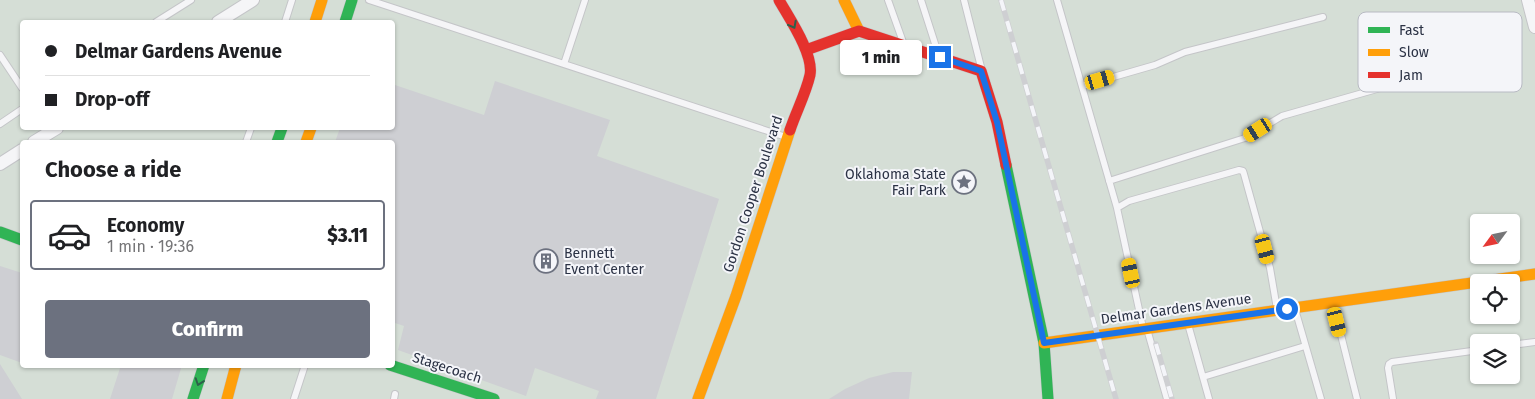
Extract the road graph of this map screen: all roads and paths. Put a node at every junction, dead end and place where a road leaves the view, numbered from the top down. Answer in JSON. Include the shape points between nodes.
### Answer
{"nodes":[{"id":1,"x":191,"y":0,"type":"edge"},
{"id":2,"x":253,"y":0,"type":"edge"},
{"id":3,"x":292,"y":0,"type":"edge"},
{"id":4,"x":322,"y":0,"type":"edge"},
{"id":5,"x":352,"y":0,"type":"edge"},
{"id":6,"x":369,"y":0,"type":"edge"},
{"id":7,"x":585,"y":0,"type":"edge"},
{"id":8,"x":780,"y":0,"type":"edge"},
{"id":9,"x":844,"y":0,"type":"edge"},
{"id":10,"x":888,"y":0,"type":"edge"},
{"id":11,"x":921,"y":0,"type":"edge"},
{"id":12,"x":964,"y":0,"type":"edge"},
{"id":13,"x":1057,"y":0,"type":"edge"},
{"id":14,"x":1528,"y":0,"type":"edge"},
{"id":15,"x":1323,"y":16,"type":"dead end"},
{"id":16,"x":159,"y":20,"type":"edge"},
{"id":17,"x":221,"y":20,"type":"edge"},
{"id":18,"x":286,"y":20,"type":"edge"},
{"id":19,"x":315,"y":20,"type":"edge"},
{"id":20,"x":346,"y":20,"type":"edge"},
{"id":21,"x":1535,"y":27,"type":"edge"},
{"id":22,"x":859,"y":31,"type":"junction"},
{"id":23,"x":904,"y":46,"type":"junction"},
{"id":24,"x":806,"y":50,"type":"junction"},
{"id":25,"x":0,"y":55,"type":"edge"},
{"id":26,"x":940,"y":57,"type":"junction"},
{"id":27,"x":564,"y":64,"type":"junction"},
{"id":28,"x":981,"y":71,"type":"junction"},
{"id":29,"x":20,"y":85,"type":"edge"},
{"id":30,"x":1082,"y":86,"type":"junction"},
{"id":31,"x":1366,"y":92,"type":"edge"},
{"id":32,"x":20,"y":110,"type":"edge"},
{"id":33,"x":0,"y":124,"type":"edge"},
{"id":34,"x":54,"y":130,"type":"edge"},
{"id":35,"x":788,"y":138,"type":"junction"},
{"id":36,"x":37,"y":140,"type":"edge"},
{"id":37,"x":20,"y":151,"type":"edge"},
{"id":38,"x":0,"y":164,"type":"edge"},
{"id":39,"x":1109,"y":181,"type":"junction"},
{"id":40,"x":1117,"y":208,"type":"junction"},
{"id":41,"x":0,"y":232,"type":"edge"},
{"id":42,"x":20,"y":239,"type":"edge"},
{"id":43,"x":1535,"y":274,"type":"edge"},
{"id":44,"x":1332,"y":302,"type":"junction"},
{"id":45,"x":1294,"y":308,"type":"junction"},
{"id":46,"x":1278,"y":310,"type":"junction"},
{"id":47,"x":1187,"y":322,"type":"junction"},
{"id":48,"x":1145,"y":328,"type":"junction"},
{"id":49,"x":1535,"y":342,"type":"edge"},
{"id":50,"x":1044,"y":343,"type":"junction"},
{"id":51,"x":1520,"y":344,"type":"edge"},
{"id":52,"x":1306,"y":346,"type":"junction"},
{"id":53,"x":1470,"y":351,"type":"edge"},
{"id":54,"x":395,"y":367,"type":"edge"},
{"id":55,"x":203,"y":368,"type":"edge"},
{"id":56,"x":235,"y":368,"type":"edge"},
{"id":57,"x":304,"y":368,"type":"edge"},
{"id":58,"x":1203,"y":377,"type":"junction"},
{"id":59,"x":193,"y":399,"type":"edge"},
{"id":60,"x":227,"y":399,"type":"edge"},
{"id":61,"x":294,"y":399,"type":"edge"},
{"id":62,"x":494,"y":399,"type":"edge"},
{"id":63,"x":698,"y":399,"type":"edge"},
{"id":64,"x":1048,"y":399,"type":"edge"},
{"id":65,"x":1167,"y":399,"type":"edge"},
{"id":66,"x":1209,"y":399,"type":"edge"},
{"id":67,"x":1321,"y":399,"type":"edge"},
{"id":68,"x":1357,"y":399,"type":"edge"},
{"id":69,"x":1393,"y":399,"type":"edge"}],
"edges":[{"from":1,"to":16,"type":"lane"},
{"from":2,"to":17,"type":"street"},
{"from":3,"to":18,"type":"lane"},
{"from":4,"to":19,"type":"street"},
{"from":5,"to":20,"type":"street"},
{"from":6,"to":27,"type":"lane"},
{"from":7,"to":27,"type":"lane"},
{"from":8,"to":24,"type":"street","name":"Gordon Cooper Boulevard","one_way":true},
{"from":9,"to":22,"type":"street"},
{"from":10,"to":23,"type":"lane"},
{"from":11,"to":26,"type":"lane"},
{"from":12,"to":28,"type":"lane"},
{"from":13,"to":30,"type":"lane"},
{"from":14,"to":21,"type":"street"},
{"from":15,"to":30,"type":"lane","via":[[1185,52],[1155,65]]},
{"from":22,"to":23,"type":"street"},
{"from":22,"to":24,"type":"street"},
{"from":23,"to":26,"type":"street"},
{"from":24,"to":35,"type":"street","name":"Gordon Cooper Boulevard","via":[[810,74]]},
{"from":25,"to":29,"type":"lane"},
{"from":26,"to":28,"type":"street"},
{"from":27,"to":35,"type":"lane"},
{"from":28,"to":50,"type":"street","via":[[997,122]]},
{"from":30,"to":39,"type":"lane"},
{"from":31,"to":39,"type":"lane","via":[[1282,116],[1246,138]]},
{"from":32,"to":33,"type":"lane"},
{"from":34,"to":36,"type":"street"},
{"from":35,"to":63,"type":"street","name":"Gordon Cooper Boulevard"},
{"from":37,"to":38,"type":"street"},
{"from":39,"to":40,"type":"lane"},
{"from":40,"to":46,"type":"lane","via":[[1129,200],[1243,171]]},
{"from":40,"to":48,"type":"lane"},
{"from":41,"to":42,"type":"street"},
{"from":43,"to":44,"type":"street","name":"Delmar Gardens Avenue"},
{"from":44,"to":45,"type":"street","name":"Delmar Gardens Avenue"},
{"from":44,"to":68,"type":"lane"},
{"from":45,"to":46,"type":"street","name":"Delmar Gardens Avenue"},
{"from":45,"to":52,"type":"lane"},
{"from":46,"to":47,"type":"street","name":"Delmar Gardens Avenue"},
{"from":47,"to":48,"type":"street","name":"Delmar Gardens Avenue"},
{"from":47,"to":58,"type":"lane"},
{"from":48,"to":50,"type":"street","name":"Delmar Gardens Avenue"},
{"from":48,"to":65,"type":"lane"},
{"from":49,"to":51,"type":"lane"},
{"from":50,"to":64,"type":"street"},
{"from":52,"to":58,"type":"lane"},
{"from":52,"to":67,"type":"lane"},
{"from":53,"to":69,"type":"lane","via":[[1392,362],[1388,368]]},
{"from":54,"to":62,"type":"street","name":"Stagecoach"},
{"from":55,"to":59,"type":"street","one_way":true},
{"from":56,"to":60,"type":"street"},
{"from":57,"to":61,"type":"lane"},
{"from":58,"to":66,"type":"lane"}]}
